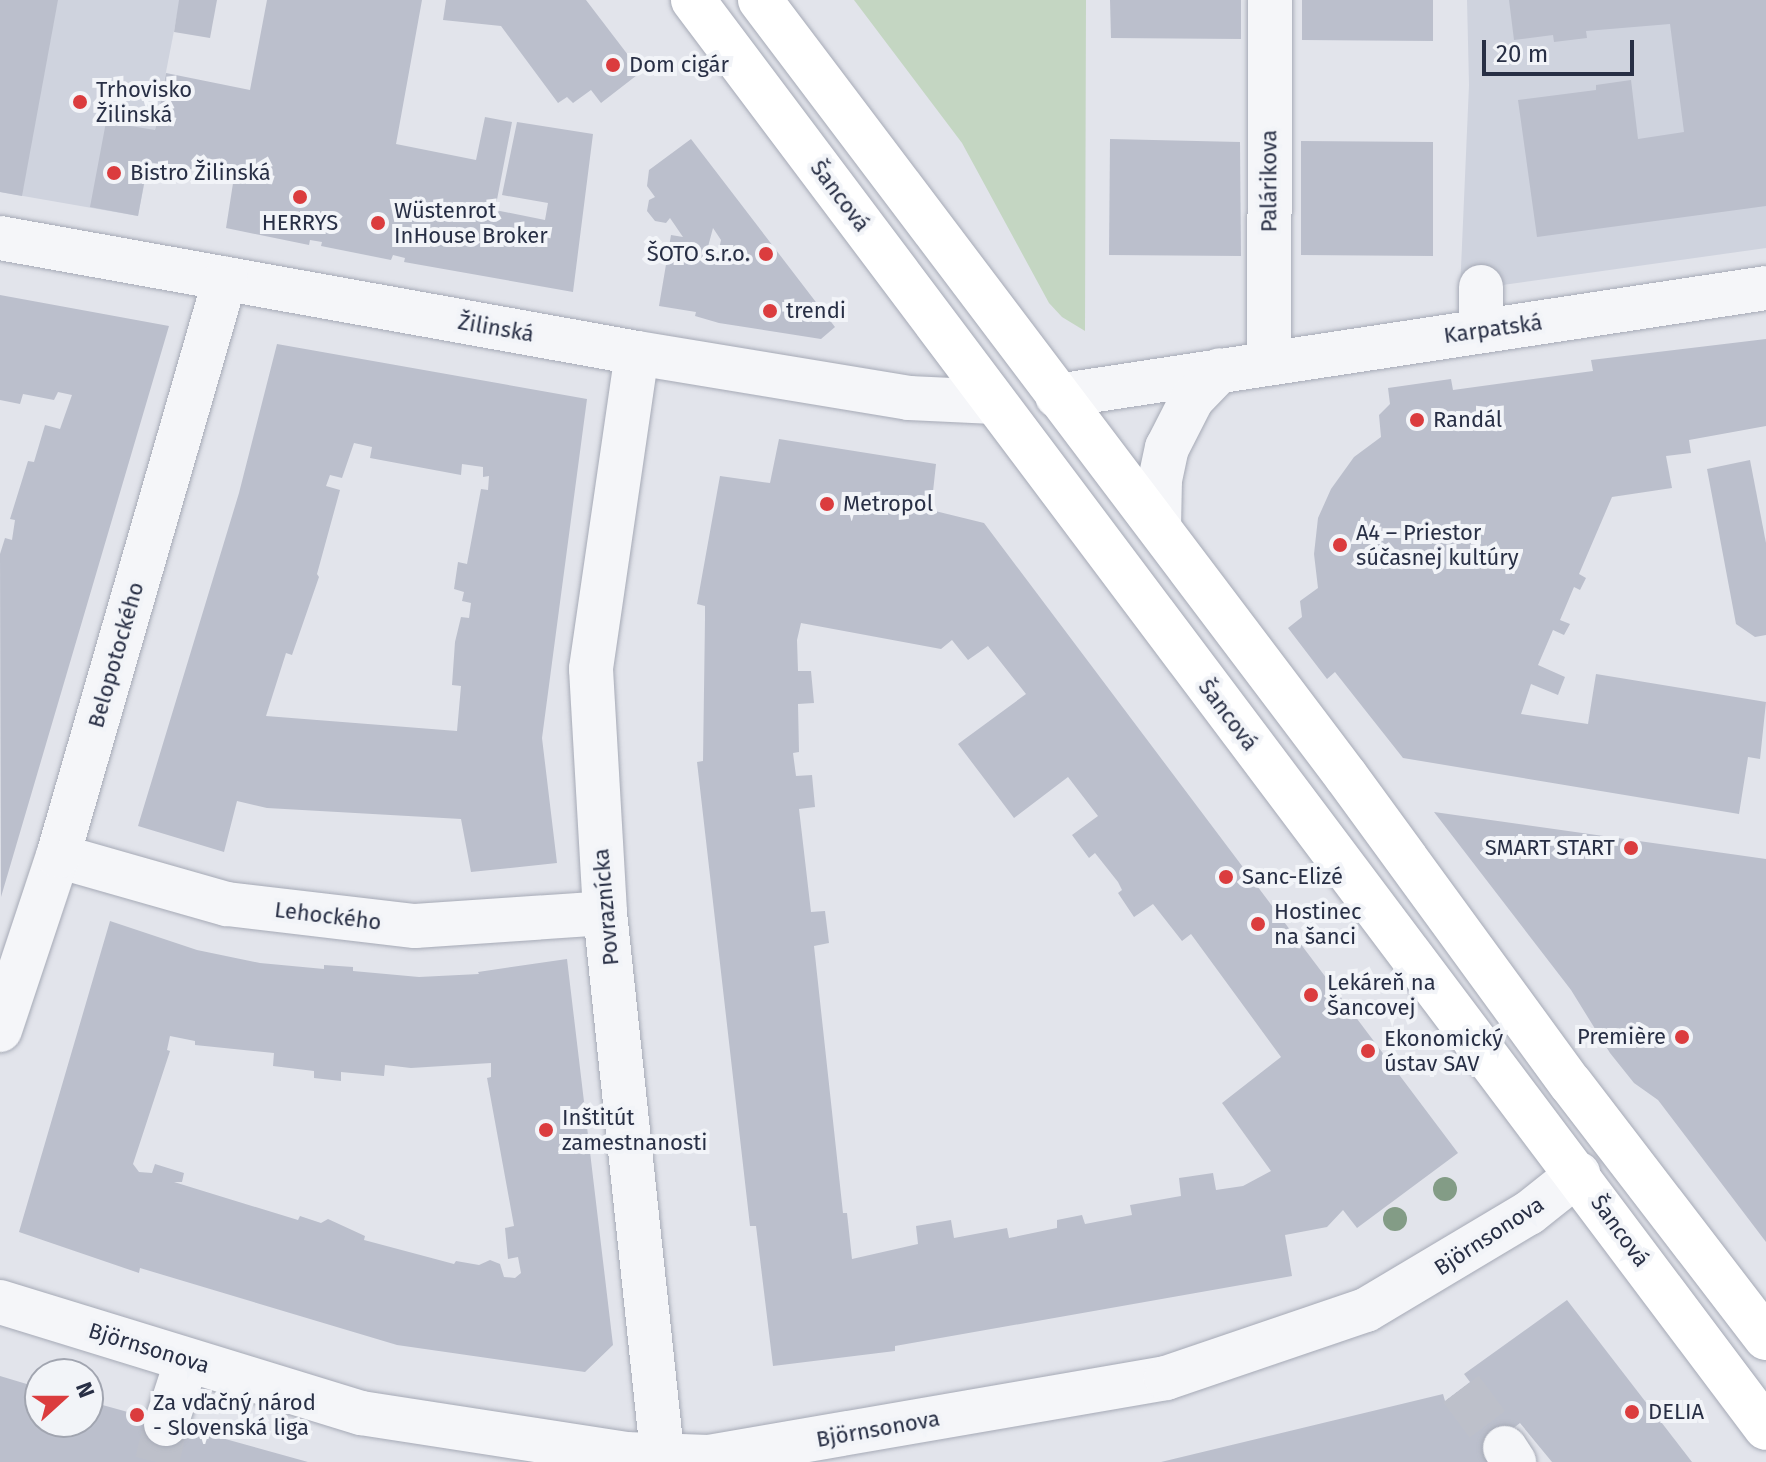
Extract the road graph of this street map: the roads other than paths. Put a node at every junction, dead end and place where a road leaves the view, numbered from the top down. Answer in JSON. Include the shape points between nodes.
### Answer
{"nodes":[{"id":1,"x":693,"y":0,"type":"edge"},
{"id":2,"x":760,"y":0,"type":"edge"},
{"id":3,"x":1270,"y":0,"type":"edge"},
{"id":4,"x":0,"y":238,"type":"edge"},
{"id":5,"x":225,"y":279,"type":"junction"},
{"id":6,"x":1481,"y":287,"type":"dead end"},
{"id":7,"x":1766,"y":288,"type":"edge"},
{"id":8,"x":1481,"y":331,"type":"junction"},
{"id":9,"x":637,"y":353,"type":"junction"},
{"id":10,"x":1269,"y":362,"type":"junction"},
{"id":11,"x":1220,"y":370,"type":"junction"},
{"id":12,"x":1057,"y":396,"type":"junction"},
{"id":13,"x":994,"y":402,"type":"junction"},
{"id":14,"x":1159,"y":527,"type":"junction"},
{"id":15,"x":58,"y":856,"type":"junction"},
{"id":16,"x":605,"y":913,"type":"junction"},
{"id":17,"x":14,"y":931,"type":"edge"},
{"id":18,"x":0,"y":1030,"type":"edge"},
{"id":19,"x":1578,"y":1174,"type":"junction"},
{"id":20,"x":0,"y":1302,"type":"edge"},
{"id":21,"x":1766,"y":1338,"type":"edge"},
{"id":22,"x":187,"y":1360,"type":"junction"},
{"id":23,"x":166,"y":1424,"type":"tunnel mouth"},
{"id":24,"x":1766,"y":1428,"type":"edge"},
{"id":25,"x":663,"y":1459,"type":"edge"}],
"edges":[{"from":1,"to":13,"type":"main road","name":"Šancová"},
{"from":2,"to":12,"type":"main road"},
{"from":3,"to":10,"type":"street","name":"Palárikova"},
{"from":4,"to":5,"type":"street","name":"Žilinská"},
{"from":5,"to":9,"type":"street","name":"Žilinská"},
{"from":5,"to":15,"type":"street","name":"Belopotockého"},
{"from":6,"to":8,"type":"street"},
{"from":7,"to":8,"type":"street","name":"Karpatská"},
{"from":8,"to":10,"type":"street","name":"Karpatská"},
{"from":9,"to":13,"type":"street","name":"Žilinská","via":[[909,398]]},
{"from":9,"to":16,"type":"street","name":"Povraznícka","via":[[591,669]]},
{"from":10,"to":11,"type":"street","name":"Karpatská"},
{"from":11,"to":12,"type":"street","name":"Karpatská"},
{"from":11,"to":14,"type":"street","via":[[1192,399],[1167,448]]},
{"from":12,"to":13,"type":"main road"},
{"from":12,"to":14,"type":"main road"},
{"from":13,"to":19,"type":"main road","name":"Šancová"},
{"from":14,"to":21,"type":"main road"},
{"from":15,"to":16,"type":"street","name":"Lehockého","via":[[227,904],[415,926]]},
{"from":15,"to":17,"type":"street","name":"Belopotockého"},
{"from":16,"to":25,"type":"street","name":"Povraznícka"},
{"from":17,"to":18,"type":"street","name":"Belopotockého"},
{"from":19,"to":24,"type":"main road","name":"Šancová"},
{"from":19,"to":25,"type":"street","name":"Björnsonova","via":[[1529,1213],[1366,1310],[1166,1378],[709,1457]]},
{"from":20,"to":22,"type":"street","name":"Björnsonova"},
{"from":22,"to":23,"type":"street"},
{"from":22,"to":25,"type":"street","name":"Björnsonova","via":[[361,1413]]}]}
